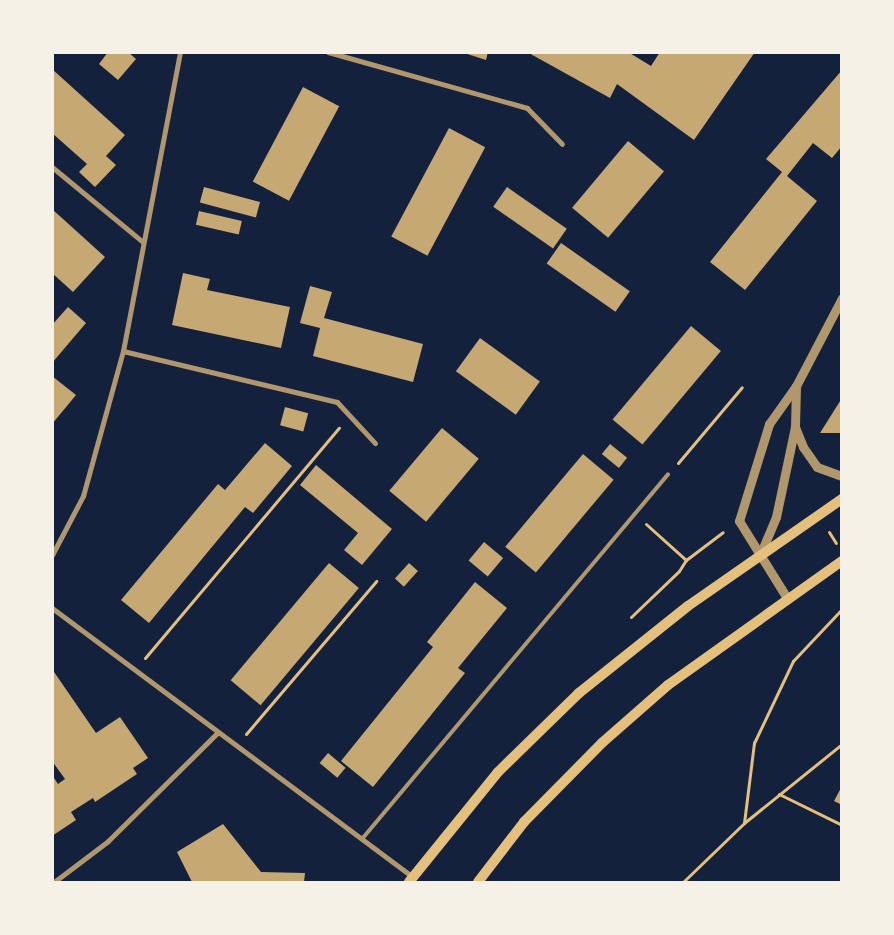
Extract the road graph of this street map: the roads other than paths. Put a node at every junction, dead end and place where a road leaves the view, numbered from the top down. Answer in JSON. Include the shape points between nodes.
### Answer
{"nodes":[{"id":1,"x":180,"y":52,"type":"edge"},
{"id":2,"x":328,"y":52,"type":"edge"},
{"id":3,"x":562,"y":144,"type":"dead end"},
{"id":4,"x":52,"y":167,"type":"edge"},
{"id":5,"x":143,"y":242,"type":"junction"},
{"id":6,"x":842,"y":298,"type":"edge"},
{"id":7,"x":123,"y":351,"type":"junction"},
{"id":8,"x":796,"y":386,"type":"junction"},
{"id":9,"x":795,"y":427,"type":"junction"},
{"id":10,"x":375,"y":442,"type":"dead end"},
{"id":11,"x":668,"y":474,"type":"road end"},
{"id":12,"x":842,"y":476,"type":"edge"},
{"id":13,"x":842,"y":499,"type":"edge"},
{"id":14,"x":52,"y":556,"type":"edge"},
{"id":15,"x":760,"y":556,"type":"junction"},
{"id":16,"x":842,"y":561,"type":"edge"},
{"id":17,"x":787,"y":598,"type":"junction"},
{"id":18,"x":52,"y":608,"type":"edge"},
{"id":19,"x":217,"y":732,"type":"junction"},
{"id":20,"x":362,"y":839,"type":"junction"},
{"id":21,"x":411,"y":880,"type":"edge"},
{"id":22,"x":54,"y":882,"type":"edge"},
{"id":23,"x":478,"y":882,"type":"edge"}],
"edges":[{"from":1,"to":5,"type":"street"},
{"from":2,"to":3,"type":"street","via":[[527,108]]},
{"from":4,"to":5,"type":"street"},
{"from":5,"to":7,"type":"street"},
{"from":6,"to":8,"type":"street"},
{"from":7,"to":10,"type":"street","via":[[337,402]]},
{"from":7,"to":14,"type":"street","via":[[83,496]]},
{"from":8,"to":9,"type":"street"},
{"from":8,"to":15,"type":"street","via":[[769,424],[739,521]]},
{"from":9,"to":12,"type":"street","via":[[803,447],[817,467]]},
{"from":9,"to":15,"type":"street","via":[[776,517]]},
{"from":11,"to":20,"type":"lane"},
{"from":13,"to":15,"type":"main road"},
{"from":15,"to":17,"type":"street"},
{"from":15,"to":21,"type":"main road","via":[[637,645],[551,718],[491,780]]},
{"from":16,"to":17,"type":"main road"},
{"from":17,"to":23,"type":"main road","via":[[668,686],[602,742],[524,822]]},
{"from":18,"to":19,"type":"street"},
{"from":19,"to":20,"type":"street"},
{"from":19,"to":22,"type":"street","via":[[108,841]]},
{"from":20,"to":21,"type":"street"}]}
